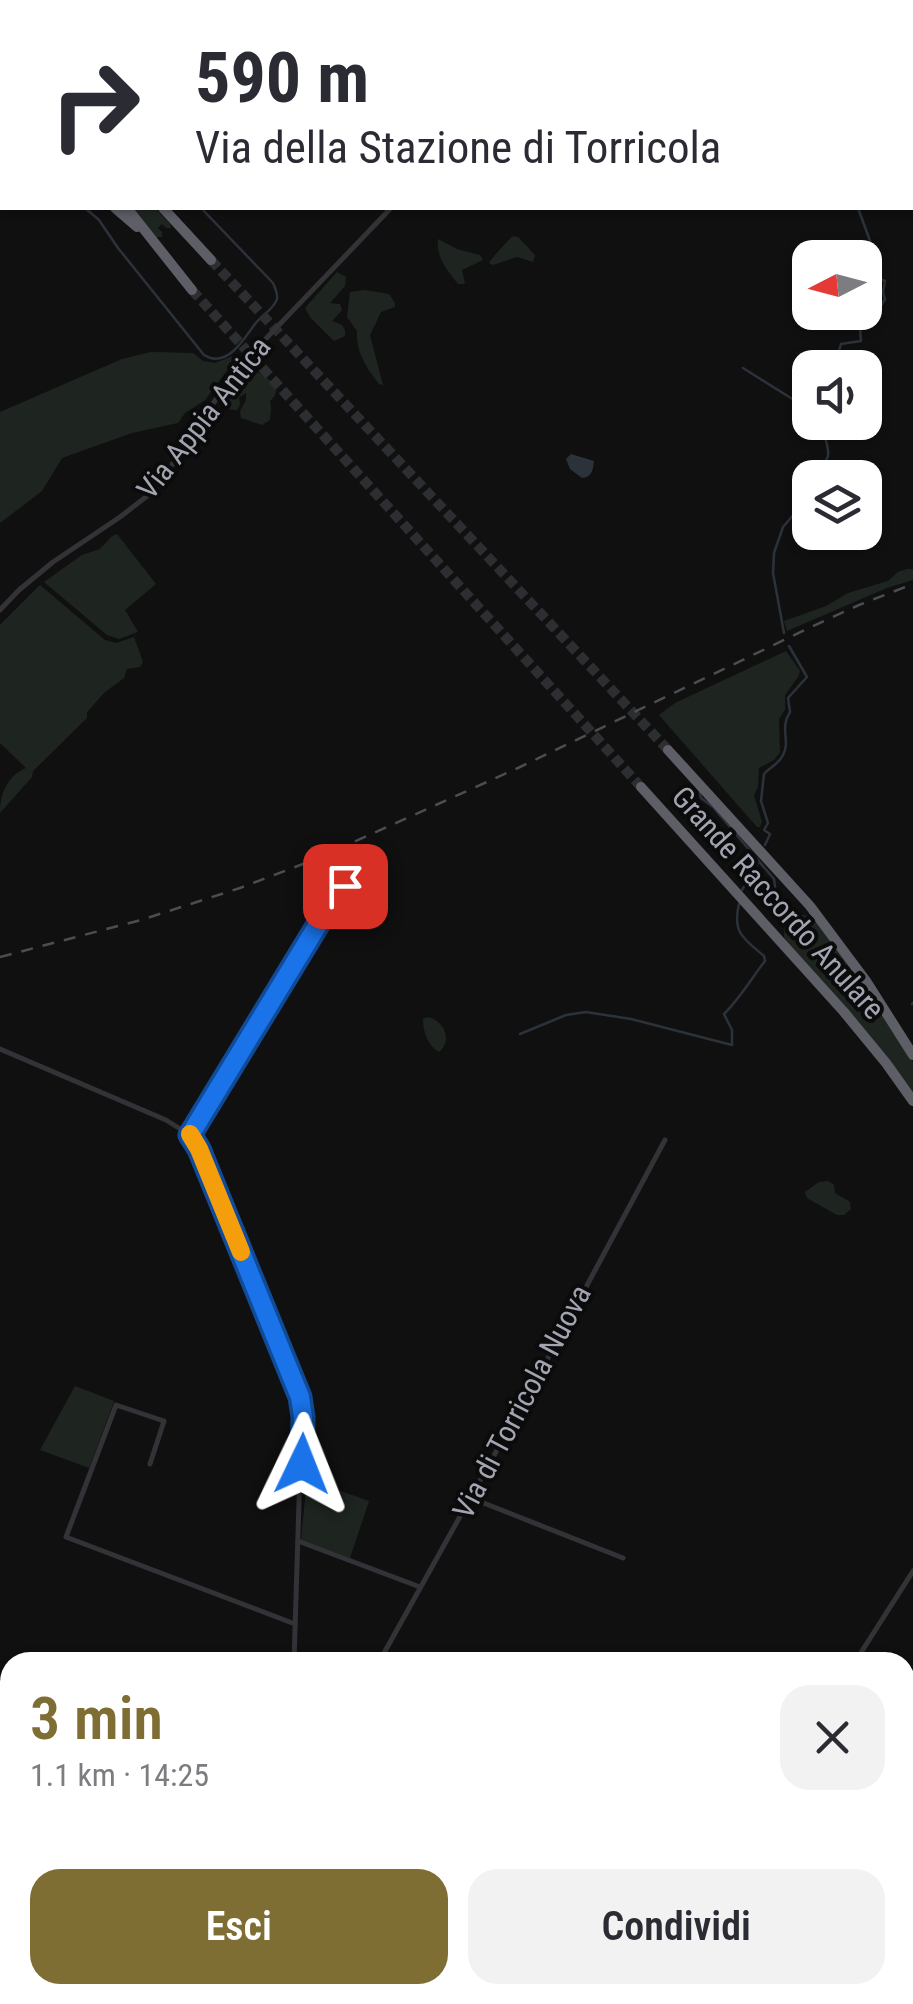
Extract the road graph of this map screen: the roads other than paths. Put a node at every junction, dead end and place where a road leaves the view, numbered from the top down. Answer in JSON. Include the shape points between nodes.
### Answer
{"nodes":[{"id":1,"x":117,"y":210,"type":"edge"},
{"id":2,"x":129,"y":210,"type":"edge"},
{"id":3,"x":165,"y":210,"type":"edge"},
{"id":4,"x":389,"y":210,"type":"edge"},
{"id":5,"x":144,"y":230,"type":"junction"},
{"id":6,"x":211,"y":260,"type":"tunnel mouth"},
{"id":7,"x":192,"y":290,"type":"tunnel mouth"},
{"id":8,"x":0,"y":610,"type":"edge"},
{"id":9,"x":668,"y":750,"type":"tunnel mouth"},
{"id":10,"x":641,"y":787,"type":"tunnel mouth"},
{"id":11,"x":345,"y":886,"type":"junction"},
{"id":12,"x":0,"y":1049,"type":"edge"},
{"id":13,"x":913,"y":1055,"type":"edge"},
{"id":14,"x":913,"y":1101,"type":"edge"},
{"id":15,"x":190,"y":1135,"type":"junction"},
{"id":16,"x":664,"y":1140,"type":"dead end"},
{"id":17,"x":150,"y":1464,"type":"dead end"},
{"id":18,"x":471,"y":1498,"type":"junction"},
{"id":19,"x":298,"y":1541,"type":"junction"},
{"id":20,"x":623,"y":1558,"type":"dead end"},
{"id":21,"x":913,"y":1571,"type":"edge"},
{"id":22,"x":420,"y":1588,"type":"junction"},
{"id":23,"x":295,"y":1624,"type":"junction"},
{"id":24,"x":294,"y":1652,"type":"edge"},
{"id":25,"x":385,"y":1652,"type":"edge"},
{"id":26,"x":862,"y":1652,"type":"edge"}],
"edges":[{"from":1,"to":5,"type":"highway"},
{"from":2,"to":5,"type":"highway"},
{"from":3,"to":6,"type":"highway"},
{"from":4,"to":8,"type":"street","name":"Via Appia Antica","via":[[234,370],[155,490],[53,562]]},
{"from":5,"to":7,"type":"highway"},
{"from":9,"to":13,"type":"highway","name":"Grande Raccordo Anulare","via":[[810,906]]},
{"from":10,"to":14,"type":"highway","name":"Grande Raccordo Anulare","via":[[844,1012]]},
{"from":11,"to":11,"type":"street","via":[[358,880],[354,862],[340,868]]},
{"from":11,"to":15,"type":"street"},
{"from":12,"to":15,"type":"street"},
{"from":15,"to":19,"type":"street","via":[[300,1397]]},
{"from":16,"to":18,"type":"street","name":"Via di Torricola Nuova"},
{"from":17,"to":23,"type":"street","via":[[164,1420],[116,1405],[66,1538]]},
{"from":18,"to":20,"type":"street"},
{"from":18,"to":22,"type":"street","name":"Via di Torricola Nuova"},
{"from":19,"to":22,"type":"street"},
{"from":19,"to":23,"type":"street"},
{"from":21,"to":26,"type":"street"},
{"from":22,"to":25,"type":"street","name":"Via di Torricola Nuova"},
{"from":23,"to":24,"type":"street"}]}
